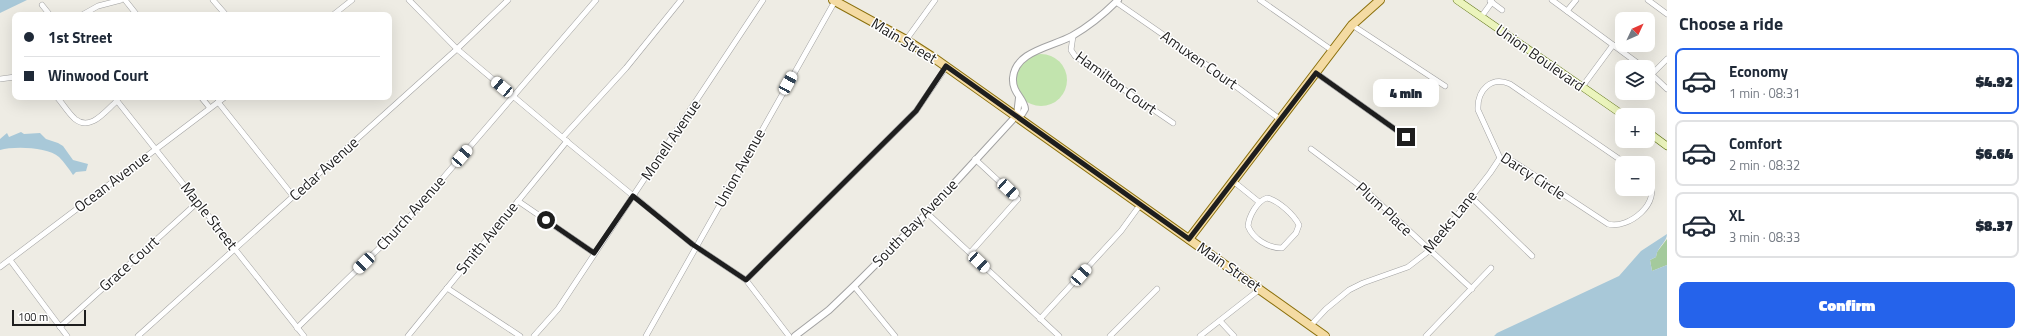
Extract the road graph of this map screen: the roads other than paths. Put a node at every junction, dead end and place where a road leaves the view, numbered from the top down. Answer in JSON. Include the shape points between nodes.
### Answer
{"nodes":[{"id":1,"x":121,"y":0,"type":"edge"},
{"id":2,"x":125,"y":0,"type":"edge"},
{"id":3,"x":213,"y":0,"type":"edge"},
{"id":4,"x":352,"y":0,"type":"edge"},
{"id":5,"x":409,"y":0,"type":"edge"},
{"id":6,"x":508,"y":0,"type":"edge"},
{"id":7,"x":596,"y":0,"type":"edge"},
{"id":8,"x":681,"y":0,"type":"edge"},
{"id":9,"x":763,"y":0,"type":"edge"},
{"id":10,"x":834,"y":0,"type":"edge"},
{"id":11,"x":935,"y":0,"type":"edge"},
{"id":12,"x":1260,"y":0,"type":"edge"},
{"id":13,"x":1380,"y":0,"type":"edge"},
{"id":14,"x":1457,"y":0,"type":"edge"},
{"id":15,"x":1552,"y":0,"type":"edge"},
{"id":16,"x":1576,"y":0,"type":"edge"},
{"id":17,"x":1648,"y":0,"type":"edge"},
{"id":18,"x":1117,"y":1,"type":"edge"},
{"id":19,"x":1490,"y":1,"type":"edge"},
{"id":20,"x":42,"y":5,"type":"dead end"},
{"id":21,"x":1502,"y":10,"type":"dead end"},
{"id":22,"x":1567,"y":11,"type":"junction"},
{"id":23,"x":48,"y":12,"type":"edge"},
{"id":24,"x":87,"y":12,"type":"edge"},
{"id":25,"x":135,"y":12,"type":"edge"},
{"id":26,"x":223,"y":12,"type":"edge"},
{"id":27,"x":337,"y":12,"type":"edge"},
{"id":28,"x":1667,"y":14,"type":"edge"},
{"id":29,"x":1481,"y":17,"type":"junction"},
{"id":30,"x":1352,"y":25,"type":"junction"},
{"id":31,"x":1072,"y":36,"type":"junction"},
{"id":32,"x":906,"y":40,"type":"junction"},
{"id":33,"x":1613,"y":45,"type":"junction"},
{"id":34,"x":457,"y":50,"type":"junction"},
{"id":35,"x":1333,"y":51,"type":"junction"},
{"id":36,"x":1667,"y":59,"type":"edge"},
{"id":37,"x":1633,"y":60,"type":"edge"},
{"id":38,"x":946,"y":66,"type":"junction"},
{"id":39,"x":1655,"y":68,"type":"edge"},
{"id":40,"x":1316,"y":73,"type":"junction"},
{"id":41,"x":12,"y":77,"type":"edge"},
{"id":42,"x":1655,"y":77,"type":"edge"},
{"id":43,"x":0,"y":79,"type":"edge"},
{"id":44,"x":1445,"y":86,"type":"dead end"},
{"id":45,"x":1582,"y":87,"type":"junction"},
{"id":46,"x":1667,"y":89,"type":"edge"},
{"id":47,"x":514,"y":96,"type":"junction"},
{"id":48,"x":59,"y":100,"type":"edge"},
{"id":49,"x":115,"y":100,"type":"edge"},
{"id":50,"x":117,"y":100,"type":"edge"},
{"id":51,"x":203,"y":100,"type":"edge"},
{"id":52,"x":221,"y":100,"type":"edge"},
{"id":53,"x":218,"y":102,"type":"junction"},
{"id":54,"x":210,"y":108,"type":"junction"},
{"id":55,"x":1615,"y":110,"type":"edge"},
{"id":56,"x":1016,"y":115,"type":"junction"},
{"id":57,"x":1281,"y":120,"type":"junction"},
{"id":58,"x":1173,"y":123,"type":"dead end"},
{"id":59,"x":1406,"y":137,"type":"dead end"},
{"id":60,"x":1655,"y":137,"type":"edge"},
{"id":61,"x":565,"y":139,"type":"junction"},
{"id":62,"x":1667,"y":146,"type":"edge"},
{"id":63,"x":156,"y":149,"type":"junction"},
{"id":64,"x":1311,"y":149,"type":"dead end"},
{"id":65,"x":1615,"y":156,"type":"edge"},
{"id":66,"x":1500,"y":158,"type":"junction"},
{"id":67,"x":975,"y":159,"type":"junction"},
{"id":68,"x":1233,"y":181,"type":"junction"},
{"id":69,"x":293,"y":196,"type":"junction"},
{"id":70,"x":633,"y":196,"type":"junction"},
{"id":71,"x":1652,"y":196,"type":"edge"},
{"id":72,"x":1471,"y":197,"type":"junction"},
{"id":73,"x":518,"y":201,"type":"junction"},
{"id":74,"x":198,"y":202,"type":"junction"},
{"id":75,"x":1259,"y":202,"type":"junction"},
{"id":76,"x":1140,"y":205,"type":"junction"},
{"id":77,"x":927,"y":213,"type":"junction"},
{"id":78,"x":1189,"y":239,"type":"junction"},
{"id":79,"x":696,"y":247,"type":"junction"},
{"id":80,"x":235,"y":248,"type":"junction"},
{"id":81,"x":1430,"y":250,"type":"junction"},
{"id":82,"x":594,"y":253,"type":"junction"},
{"id":83,"x":970,"y":253,"type":"junction"},
{"id":84,"x":1532,"y":256,"type":"dead end"},
{"id":85,"x":10,"y":260,"type":"junction"},
{"id":86,"x":0,"y":267,"type":"edge"},
{"id":87,"x":1491,"y":268,"type":"dead end"},
{"id":88,"x":746,"y":280,"type":"junction"},
{"id":89,"x":854,"y":286,"type":"junction"},
{"id":90,"x":447,"y":288,"type":"junction"},
{"id":91,"x":1158,"y":289,"type":"dead end"},
{"id":92,"x":1260,"y":289,"type":"junction"},
{"id":93,"x":1472,"y":289,"type":"junction"},
{"id":94,"x":1040,"y":319,"type":"junction"},
{"id":95,"x":1220,"y":321,"type":"junction"},
{"id":96,"x":1311,"y":325,"type":"junction"},
{"id":97,"x":60,"y":327,"type":"junction"},
{"id":98,"x":297,"y":328,"type":"junction"},
{"id":99,"x":800,"y":335,"type":"edge"},
{"id":100,"x":68,"y":336,"type":"edge"},
{"id":101,"x":138,"y":336,"type":"edge"},
{"id":102,"x":304,"y":336,"type":"edge"},
{"id":103,"x":408,"y":336,"type":"edge"},
{"id":104,"x":520,"y":336,"type":"edge"},
{"id":105,"x":534,"y":336,"type":"edge"},
{"id":106,"x":646,"y":336,"type":"edge"},
{"id":107,"x":789,"y":336,"type":"edge"},
{"id":108,"x":895,"y":336,"type":"edge"},
{"id":109,"x":1059,"y":336,"type":"edge"},
{"id":110,"x":1110,"y":336,"type":"edge"},
{"id":111,"x":1200,"y":336,"type":"edge"},
{"id":112,"x":1234,"y":336,"type":"edge"},
{"id":113,"x":1325,"y":336,"type":"edge"},
{"id":114,"x":1426,"y":336,"type":"edge"}],
"edges":[{"from":1,"to":24,"type":"street","via":[[98,6]]},
{"from":2,"to":25,"type":"street"},
{"from":3,"to":26,"type":"street"},
{"from":4,"to":27,"type":"street"},
{"from":5,"to":34,"type":"street"},
{"from":6,"to":34,"type":"street","name":"Cedar Avenue"},
{"from":7,"to":47,"type":"street","name":"Church Avenue"},
{"from":8,"to":61,"type":"street","name":"Smith Avenue"},
{"from":9,"to":70,"type":"street","name":"Monell Avenue"},
{"from":10,"to":32,"type":"main road","name":"Main Street"},
{"from":10,"to":79,"type":"street","name":"Union Avenue"},
{"from":11,"to":32,"type":"street"},
{"from":12,"to":35,"type":"street"},
{"from":13,"to":30,"type":"main road"},
{"from":14,"to":29,"type":"main road","name":"Union Boulevard"},
{"from":15,"to":22,"type":"street"},
{"from":16,"to":22,"type":"street"},
{"from":17,"to":28,"type":"street"},
{"from":18,"to":31,"type":"street"},
{"from":18,"to":57,"type":"street","name":"Amuxen Court"},
{"from":19,"to":21,"type":"street"},
{"from":19,"to":29,"type":"street"},
{"from":20,"to":23,"type":"street"},
{"from":22,"to":33,"type":"street"},
{"from":29,"to":45,"type":"main road","name":"Union Boulevard"},
{"from":30,"to":35,"type":"main road"},
{"from":30,"to":44,"type":"street"},
{"from":31,"to":56,"type":"street","via":[[1030,54],[1020,62],[1013,80],[1019,98]]},
{"from":31,"to":58,"type":"street","name":"Hamilton Court","via":[[1071,50],[1075,56]]},
{"from":32,"to":38,"type":"main road","name":"Main Street"},
{"from":33,"to":37,"type":"street"},
{"from":33,"to":45,"type":"street"},
{"from":34,"to":47,"type":"street"},
{"from":34,"to":69,"type":"street","name":"Cedar Avenue"},
{"from":35,"to":40,"type":"main road"},
{"from":36,"to":39,"type":"street"},
{"from":38,"to":56,"type":"main road","name":"Main Street"},
{"from":38,"to":88,"type":"street","via":[[916,111]]},
{"from":40,"to":57,"type":"main road"},
{"from":40,"to":59,"type":"street"},
{"from":41,"to":43,"type":"street"},
{"from":42,"to":46,"type":"street"},
{"from":45,"to":55,"type":"main road","name":"Union Boulevard"},
{"from":47,"to":61,"type":"street"},
{"from":47,"to":98,"type":"street","name":"Church Avenue","via":[[400,228]]},
{"from":48,"to":49,"type":"street","via":[[72,116],[82,123],[91,123]]},
{"from":50,"to":63,"type":"street","name":"Maple Street"},
{"from":51,"to":54,"type":"street"},
{"from":52,"to":53,"type":"street","name":"Ocean Avenue"},
{"from":53,"to":54,"type":"street","name":"Ocean Avenue"},
{"from":53,"to":69,"type":"street"},
{"from":54,"to":63,"type":"street","name":"Ocean Avenue"},
{"from":56,"to":67,"type":"street","name":"South Bay Avenue"},
{"from":56,"to":76,"type":"main road","name":"Main Street"},
{"from":57,"to":68,"type":"main road"},
{"from":60,"to":62,"type":"main road"},
{"from":61,"to":70,"type":"street"},
{"from":61,"to":73,"type":"street","name":"Smith Avenue"},
{"from":63,"to":74,"type":"street","name":"Maple Street"},
{"from":63,"to":85,"type":"street","name":"Ocean Avenue"},
{"from":64,"to":81,"type":"street","name":"Plum Place","via":[[1363,188]]},
{"from":65,"to":66,"type":"street","name":"Darcy Circle","via":[[1510,84],[1498,81],[1483,89],[1478,110]]},
{"from":66,"to":71,"type":"street","name":"Darcy Circle","via":[[1514,162],[1613,226],[1625,223],[1648,205]]},
{"from":66,"to":72,"type":"street","name":"Meeks Lane"},
{"from":67,"to":77,"type":"street","name":"South Bay Avenue"},
{"from":67,"to":83,"type":"street","via":[[1018,199]]},
{"from":68,"to":75,"type":"street"},
{"from":68,"to":78,"type":"main road"},
{"from":69,"to":80,"type":"street","name":"Cedar Avenue"},
{"from":70,"to":79,"type":"street"},
{"from":70,"to":82,"type":"street","name":"Monell Avenue"},
{"from":72,"to":81,"type":"street","name":"Meeks Lane"},
{"from":72,"to":84,"type":"street"},
{"from":73,"to":82,"type":"street"},
{"from":73,"to":90,"type":"street","name":"Smith Avenue"},
{"from":74,"to":80,"type":"street","name":"Maple Street"},
{"from":74,"to":97,"type":"street","name":"Grace Court"},
{"from":75,"to":75,"type":"street","via":[[1263,199],[1273,199],[1297,220],[1299,228],[1285,246],[1278,248],[1267,245],[1250,230],[1248,222]]},
{"from":76,"to":78,"type":"main road","name":"Main Street"},
{"from":76,"to":94,"type":"street","via":[[1121,231]]},
{"from":77,"to":83,"type":"street"},
{"from":77,"to":89,"type":"street","name":"South Bay Avenue"},
{"from":78,"to":92,"type":"main road","name":"Main Street"},
{"from":79,"to":88,"type":"street"},
{"from":79,"to":106,"type":"street","name":"Union Avenue"},
{"from":80,"to":98,"type":"street","name":"Maple Street"},
{"from":80,"to":101,"type":"street","name":"Cedar Avenue"},
{"from":81,"to":93,"type":"street","name":"Plum Place"},
{"from":81,"to":96,"type":"street","name":"Meeks Lane","via":[[1408,267],[1349,290]]},
{"from":82,"to":105,"type":"street","name":"Monell Avenue","via":[[558,309]]},
{"from":83,"to":94,"type":"street"},
{"from":85,"to":86,"type":"street","name":"Ocean Avenue"},
{"from":85,"to":97,"type":"street"},
{"from":87,"to":93,"type":"street"},
{"from":88,"to":107,"type":"street"},
{"from":89,"to":99,"type":"street","name":"South Bay Avenue"},
{"from":89,"to":108,"type":"street"},
{"from":90,"to":103,"type":"street","name":"Smith Avenue"},
{"from":90,"to":104,"type":"street"},
{"from":91,"to":110,"type":"street"},
{"from":92,"to":95,"type":"street"},
{"from":92,"to":96,"type":"main road","name":"Main Street"},
{"from":93,"to":114,"type":"street"},
{"from":94,"to":109,"type":"street"},
{"from":95,"to":111,"type":"street"},
{"from":95,"to":112,"type":"street"},
{"from":96,"to":113,"type":"main road","name":"Main Street"},
{"from":97,"to":100,"type":"street"},
{"from":98,"to":102,"type":"street","name":"Maple Street"}]}
